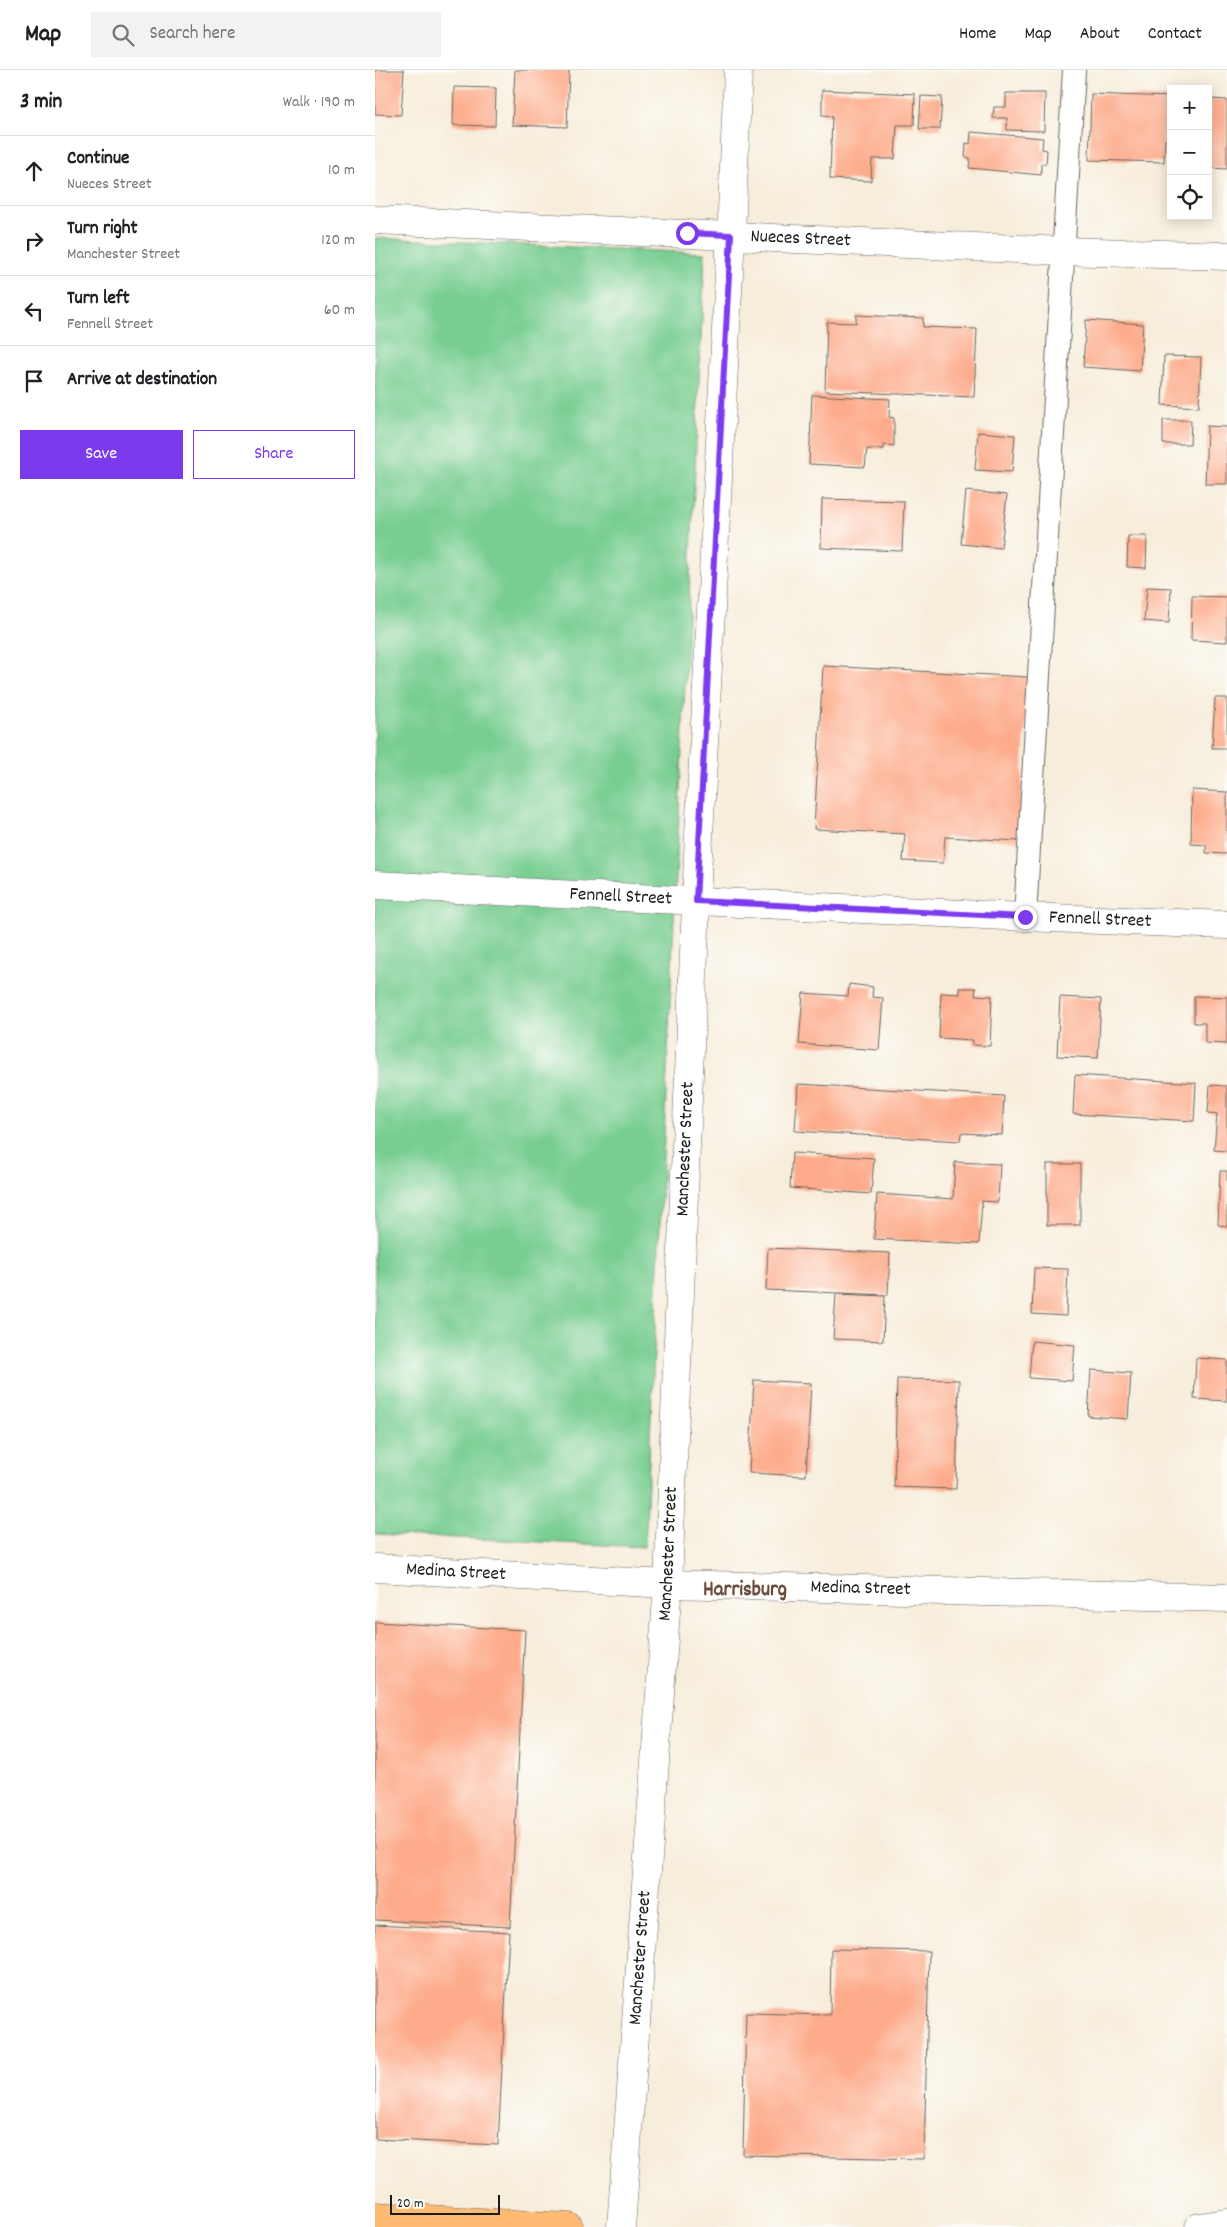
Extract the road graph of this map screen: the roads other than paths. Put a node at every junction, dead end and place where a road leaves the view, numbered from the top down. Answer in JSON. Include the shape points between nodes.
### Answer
{"nodes":[{"id":1,"x":738,"y":70,"type":"edge"},
{"id":2,"x":1073,"y":70,"type":"edge"},
{"id":3,"x":375,"y":220,"type":"edge"},
{"id":4,"x":731,"y":235,"type":"junction"},
{"id":5,"x":1064,"y":251,"type":"junction"},
{"id":6,"x":1227,"y":256,"type":"edge"},
{"id":7,"x":375,"y":885,"type":"edge"},
{"id":8,"x":696,"y":901,"type":"junction"},
{"id":9,"x":1025,"y":917,"type":"junction"},
{"id":10,"x":1227,"y":924,"type":"edge"},
{"id":11,"x":375,"y":1568,"type":"edge"},
{"id":12,"x":668,"y":1584,"type":"junction"},
{"id":13,"x":1227,"y":1598,"type":"edge"},
{"id":14,"x":375,"y":2216,"type":"edge"},
{"id":15,"x":1227,"y":2223,"type":"edge"},
{"id":16,"x":569,"y":2227,"type":"edge"},
{"id":17,"x":621,"y":2227,"type":"edge"},
{"id":18,"x":1199,"y":2227,"type":"edge"}],
"edges":[{"from":1,"to":4,"type":"street","name":"Manchester Street"},
{"from":2,"to":5,"type":"lane"},
{"from":3,"to":4,"type":"street","name":"Nueces Street"},
{"from":4,"to":5,"type":"street","name":"Nueces Street"},
{"from":4,"to":8,"type":"street","name":"Manchester Street"},
{"from":5,"to":6,"type":"street","name":"Nueces Street"},
{"from":5,"to":9,"type":"lane"},
{"from":7,"to":8,"type":"street","name":"Fennell Street"},
{"from":8,"to":9,"type":"street","name":"Fennell Street"},
{"from":8,"to":12,"type":"street","name":"Manchester Street"},
{"from":9,"to":10,"type":"street","name":"Fennell Street"},
{"from":11,"to":12,"type":"street","name":"Medina Street"},
{"from":12,"to":13,"type":"street","name":"Medina Street"},
{"from":12,"to":17,"type":"street","name":"Manchester Street"},
{"from":14,"to":16,"type":"main road"},
{"from":15,"to":18,"type":"street"}]}
